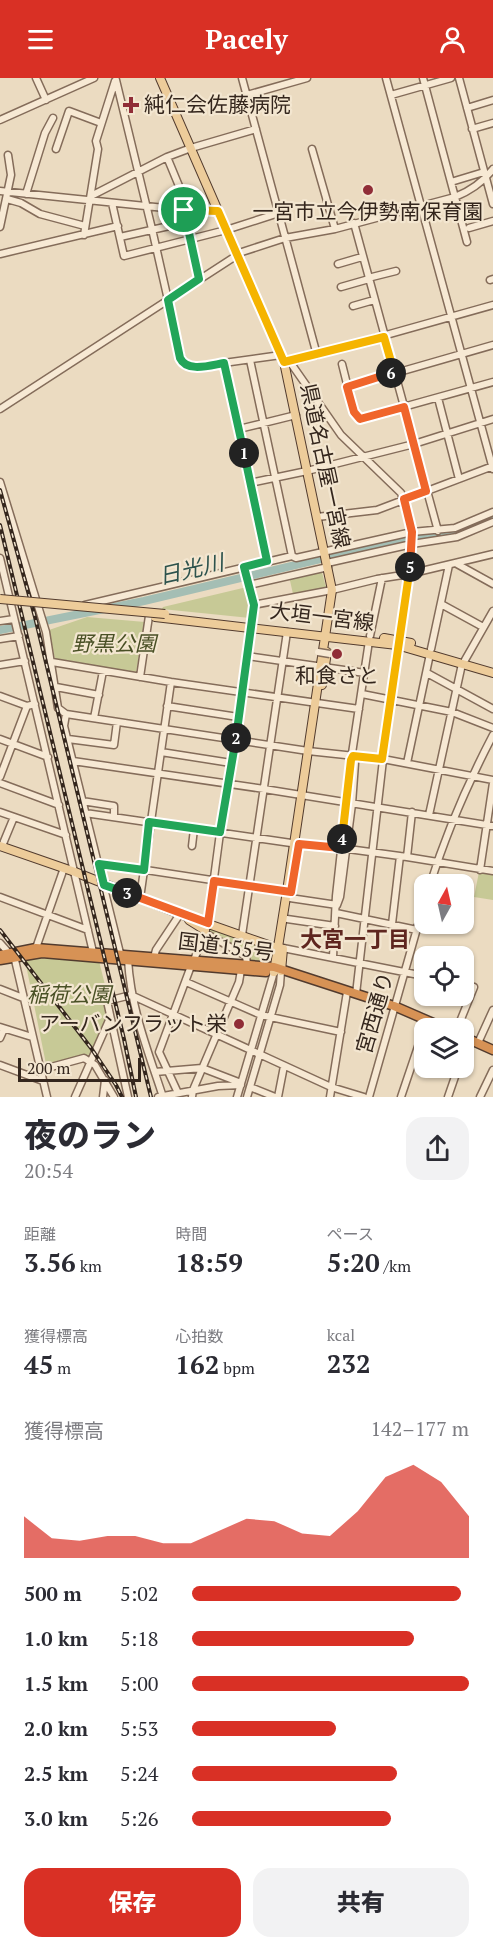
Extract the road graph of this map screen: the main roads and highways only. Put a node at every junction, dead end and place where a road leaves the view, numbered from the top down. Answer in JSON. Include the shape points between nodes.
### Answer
{"nodes":[{"id":1,"x":160,"y":78,"type":"edge"},
{"id":2,"x":0,"y":601,"type":"edge"},
{"id":3,"x":251,"y":625,"type":"junction"},
{"id":4,"x":327,"y":633,"type":"junction"},
{"id":5,"x":464,"y":662,"type":"junction"},
{"id":6,"x":493,"y":668,"type":"edge"},
{"id":7,"x":493,"y":673,"type":"edge"},
{"id":8,"x":1,"y":846,"type":"edge"},
{"id":9,"x":290,"y":894,"type":"junction"},
{"id":10,"x":281,"y":948,"type":"junction"},
{"id":11,"x":5,"y":954,"type":"edge"},
{"id":12,"x":0,"y":960,"type":"edge"},
{"id":13,"x":193,"y":963,"type":"junction"},
{"id":14,"x":276,"y":970,"type":"junction"},
{"id":15,"x":422,"y":1018,"type":"edge"},
{"id":16,"x":474,"y":1041,"type":"edge"},
{"id":17,"x":493,"y":1050,"type":"edge"}],
"edges":[{"from":1,"to":4,"type":"main road","name":"県道名古屋一宮線","via":[[285,360],[328,564],[332,590]]},
{"from":2,"to":3,"type":"main road","name":"大垣一宮線","bridge":true},
{"from":2,"to":3,"type":"main road","name":"大垣一宮線","bridge":true},
{"from":3,"to":4,"type":"main road","name":"大垣一宮線"},
{"from":3,"to":4,"type":"main road","name":"大垣一宮線","via":[[287,632]]},
{"from":4,"to":5,"type":"main road","name":"大垣一宮線","via":[[398,642]]},
{"from":4,"to":9,"type":"main road","name":"県道名古屋一宮線"},
{"from":5,"to":6,"type":"main road","name":"大垣一宮線"},
{"from":5,"to":7,"type":"main road","name":"大垣一宮線"},
{"from":8,"to":10,"type":"main road","via":[[180,914],[206,929],[242,935]]},
{"from":9,"to":10,"type":"main road","name":"県道名古屋一宮線"},
{"from":9,"to":10,"type":"main road","name":"県道名古屋一宮線"},
{"from":10,"to":14,"type":"main road","name":"県道名古屋一宮線"},
{"from":11,"to":12,"type":"highway","name":"国道155号"},
{"from":11,"to":13,"type":"highway","name":"国道155号"},
{"from":11,"to":13,"type":"highway","name":"国道155号","via":[[36,948],[120,953]]},
{"from":13,"to":14,"type":"highway","name":"国道155号"},
{"from":14,"to":15,"type":"highway","name":"国道155号"},
{"from":16,"to":17,"type":"highway"}]}
